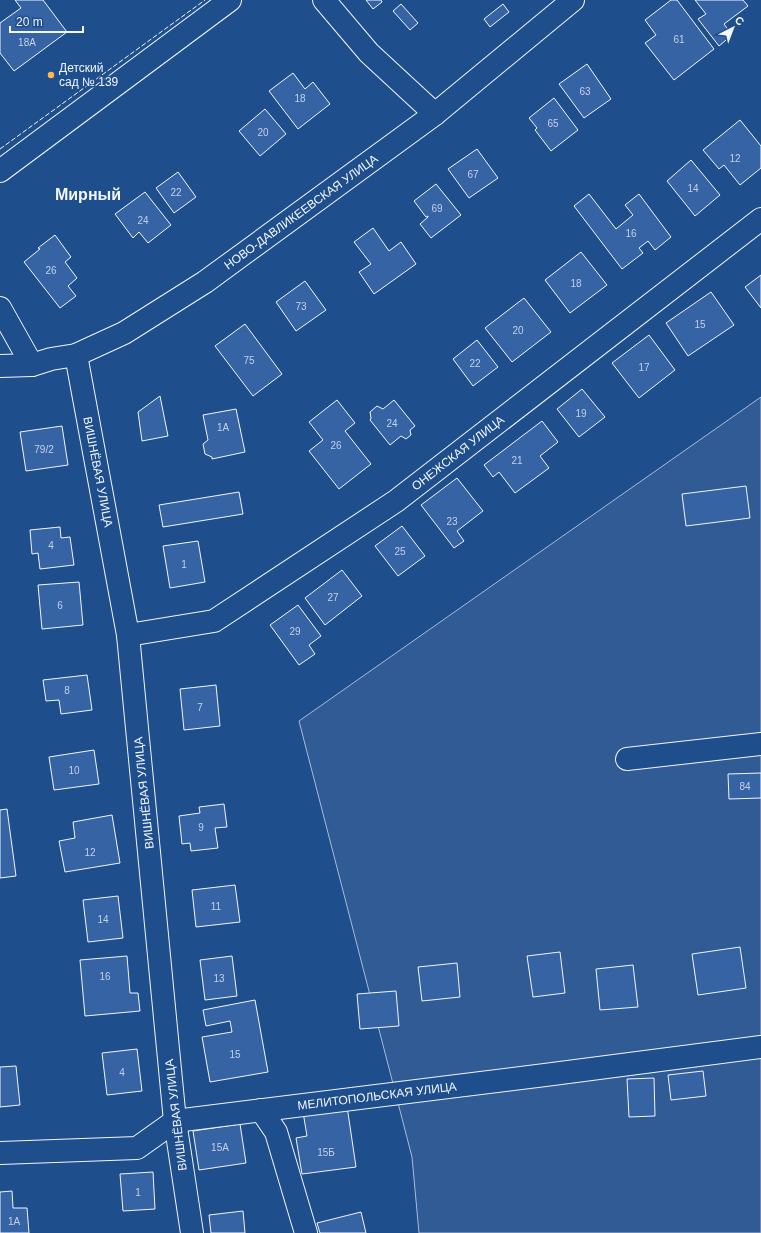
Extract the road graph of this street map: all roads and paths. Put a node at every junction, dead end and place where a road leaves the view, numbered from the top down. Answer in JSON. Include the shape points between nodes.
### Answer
{"nodes":[{"id":1,"x":230,"y":0,"type":"edge"},
{"id":2,"x":324,"y":0,"type":"edge"},
{"id":3,"x":573,"y":0,"type":"edge"},
{"id":4,"x":435,"y":114,"type":"junction"},
{"id":5,"x":0,"y":171,"type":"edge"},
{"id":6,"x":761,"y":219,"type":"edge"},
{"id":7,"x":0,"y":308,"type":"edge"},
{"id":8,"x":76,"y":356,"type":"junction"},
{"id":9,"x":32,"y":365,"type":"junction"},
{"id":10,"x":0,"y":366,"type":"edge"},
{"id":11,"x":128,"y":636,"type":"junction"},
{"id":12,"x":761,"y":744,"type":"edge"},
{"id":13,"x":627,"y":759,"type":"dead end"},
{"id":14,"x":761,"y":1047,"type":"edge"},
{"id":15,"x":261,"y":1110,"type":"junction"},
{"id":16,"x":175,"y":1121,"type":"junction"},
{"id":17,"x":0,"y":1153,"type":"edge"},
{"id":18,"x":192,"y":1233,"type":"edge"},
{"id":19,"x":306,"y":1233,"type":"edge"}],
"edges":[{"from":1,"to":5,"type":"street"},
{"from":2,"to":4,"type":"street","via":[[369,53]]},
{"from":3,"to":4,"type":"street","name":"НОВО-ДАВЛИКЕЕВСКАЯ УЛИЦА"},
{"from":4,"to":8,"type":"street","name":"НОВО-ДАВЛИКЕЕВСКАЯ УЛИЦА","via":[[205,282],[124,333]]},
{"from":6,"to":11,"type":"street","name":"ОНЕЖСКАЯ УЛИЦА","via":[[396,501],[214,621]]},
{"from":7,"to":9,"type":"street"},
{"from":8,"to":9,"type":"street","name":"НОВО-ДАВЛИКЕЕВСКАЯ УЛИЦА","via":[[51,359]]},
{"from":8,"to":11,"type":"street","name":"ВИШНЁВАЯ УЛИЦА"},
{"from":9,"to":10,"type":"street","name":"НОВО-ДАВЛИКЕЕВСКАЯ УЛИЦА"},
{"from":11,"to":16,"type":"street","name":"ВИШНЁВАЯ УЛИЦА"},
{"from":12,"to":13,"type":"street"},
{"from":14,"to":15,"type":"street","name":"МЕЛИТОПОЛЬСКАЯ УЛИЦА"},
{"from":15,"to":16,"type":"street","name":"МЕЛИТОПОЛЬСКАЯ УЛИЦА"},
{"from":15,"to":19,"type":"street","via":[[276,1132]]},
{"from":16,"to":17,"type":"street","name":"МЕЛИТОПОЛЬСКАЯ УЛИЦА","via":[[137,1148]]},
{"from":16,"to":18,"type":"street","name":"ВИШНЁВАЯ УЛИЦА"}]}
